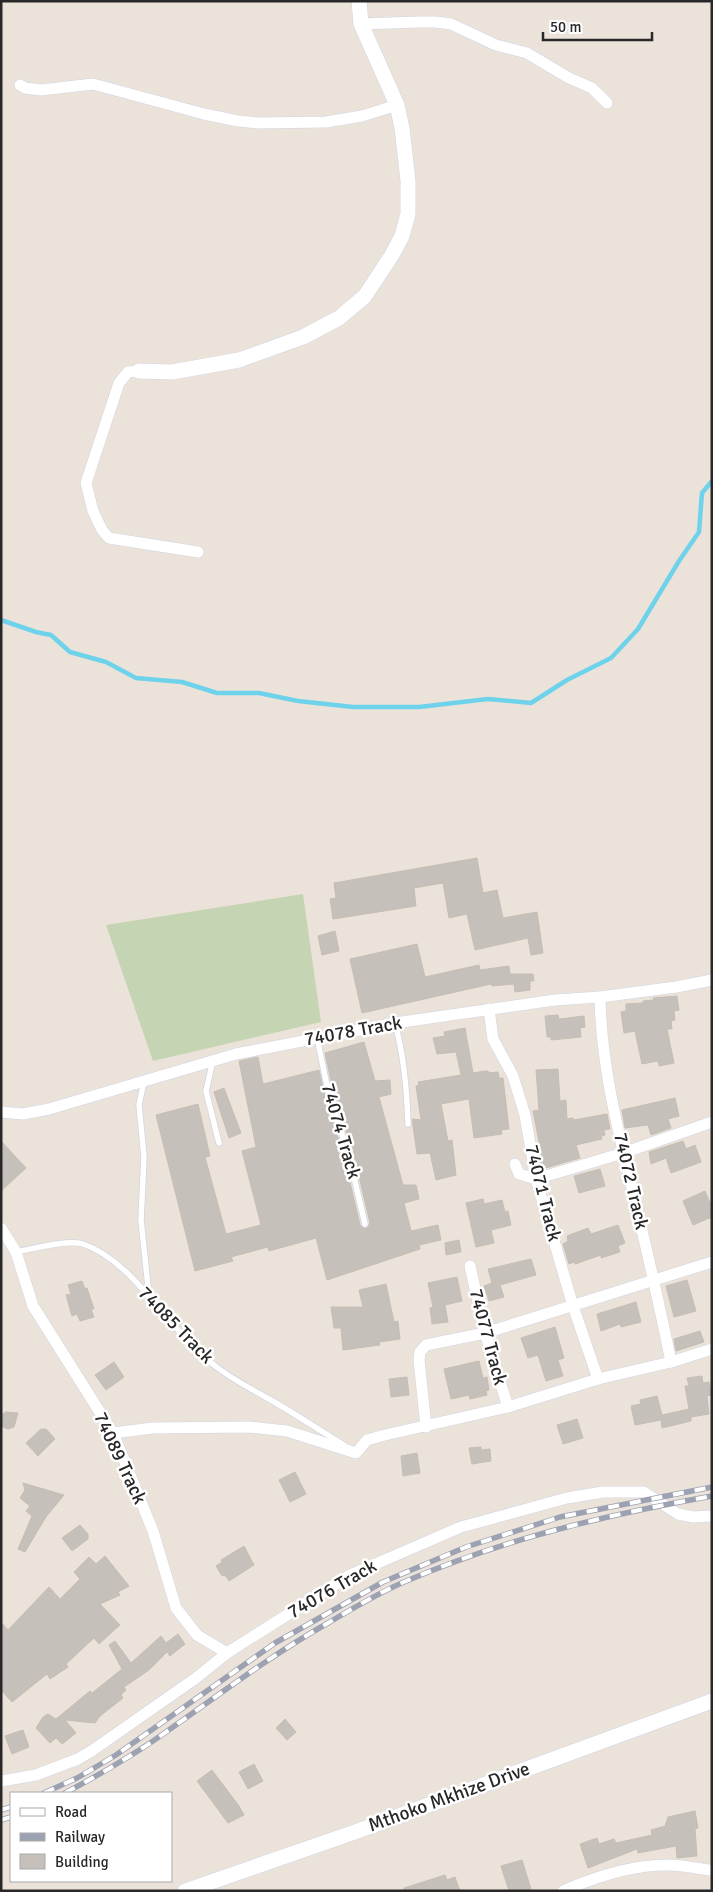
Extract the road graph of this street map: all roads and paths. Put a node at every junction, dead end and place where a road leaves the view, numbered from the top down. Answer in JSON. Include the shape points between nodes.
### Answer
{"nodes":[{"id":1,"x":359,"y":1,"type":"edge"},
{"id":2,"x":362,"y":24,"type":"junction"},
{"id":3,"x":20,"y":85,"type":"dead end"},
{"id":4,"x":607,"y":103,"type":"dead end"},
{"id":5,"x":397,"y":105,"type":"junction"},
{"id":6,"x":139,"y":371,"type":"joint"},
{"id":7,"x":198,"y":552,"type":"dead end"},
{"id":8,"x":712,"y":980,"type":"edge"},
{"id":9,"x":600,"y":997,"type":"junction"},
{"id":10,"x":489,"y":1009,"type":"junction"},
{"id":11,"x":395,"y":1023,"type":"junction"},
{"id":12,"x":317,"y":1038,"type":"junction"},
{"id":13,"x":215,"y":1059,"type":"junction"},
{"id":14,"x":145,"y":1079,"type":"junction"},
{"id":15,"x":1,"y":1112,"type":"edge"},
{"id":16,"x":712,"y":1122,"type":"edge"},
{"id":17,"x":408,"y":1124,"type":"dead end"},
{"id":18,"x":219,"y":1143,"type":"dead end"},
{"id":19,"x":623,"y":1153,"type":"junction"},
{"id":20,"x":516,"y":1164,"type":"dead end"},
{"id":21,"x":536,"y":1179,"type":"junction"},
{"id":22,"x":365,"y":1224,"type":"dead end"},
{"id":23,"x":1,"y":1228,"type":"edge"},
{"id":24,"x":16,"y":1252,"type":"junction"},
{"id":25,"x":712,"y":1262,"type":"edge"},
{"id":26,"x":470,"y":1266,"type":"dead end"},
{"id":27,"x":654,"y":1281,"type":"junction"},
{"id":28,"x":149,"y":1297,"type":"junction"},
{"id":29,"x":574,"y":1306,"type":"junction"},
{"id":30,"x":485,"y":1333,"type":"junction"},
{"id":31,"x":712,"y":1349,"type":"edge"},
{"id":32,"x":671,"y":1362,"type":"junction"},
{"id":33,"x":598,"y":1379,"type":"junction"},
{"id":34,"x":508,"y":1407,"type":"junction"},
{"id":35,"x":426,"y":1427,"type":"junction"},
{"id":36,"x":113,"y":1433,"type":"junction"},
{"id":37,"x":356,"y":1453,"type":"junction"},
{"id":38,"x":712,"y":1516,"type":"edge"},
{"id":39,"x":227,"y":1654,"type":"junction"},
{"id":40,"x":712,"y":1701,"type":"edge"},
{"id":41,"x":1,"y":1781,"type":"edge"},
{"id":42,"x":709,"y":1870,"type":"dead end"},
{"id":43,"x":185,"y":1891,"type":"edge"},
{"id":44,"x":563,"y":1891,"type":"edge"}],
"edges":[{"from":1,"to":2,"type":"street"},
{"from":2,"to":4,"type":"street","via":[[451,24],[496,45],[527,53],[592,88]]},
{"from":2,"to":5,"type":"street"},
{"from":3,"to":5,"type":"street","via":[[42,90],[93,84],[204,114],[258,123],[326,122],[362,116]]},
{"from":5,"to":6,"type":"street","via":[[408,181],[408,214],[402,236],[365,296],[339,318],[303,337],[239,360],[172,372]]},
{"from":6,"to":7,"type":"street","via":[[128,372],[119,382],[86,483],[93,512],[109,538]]},
{"from":8,"to":9,"type":"street","name":"74078 Track","via":[[676,988]]},
{"from":9,"to":10,"type":"street","name":"74078 Track"},
{"from":9,"to":19,"type":"street","name":"74072 Track","via":[[600,1030]]},
{"from":10,"to":11,"type":"street","name":"74078 Track"},
{"from":10,"to":21,"type":"street","name":"74071 Track","via":[[493,1039],[513,1076],[525,1115]]},
{"from":11,"to":12,"type":"street","name":"74078 Track"},
{"from":11,"to":17,"type":"lane","via":[[403,1056]]},
{"from":12,"to":13,"type":"street","name":"74078 Track"},
{"from":12,"to":22,"type":"lane","name":"74074 Track","via":[[330,1100],[348,1152]]},
{"from":13,"to":14,"type":"street","name":"74078 Track"},
{"from":13,"to":18,"type":"lane","via":[[206,1090]]},
{"from":14,"to":15,"type":"street","name":"74078 Track","via":[[49,1109],[23,1114]]},
{"from":14,"to":28,"type":"lane","via":[[139,1105],[144,1157],[141,1220]]},
{"from":16,"to":19,"type":"street"},
{"from":19,"to":21,"type":"street"},
{"from":19,"to":27,"type":"street","name":"74072 Track"},
{"from":20,"to":21,"type":"street","via":[[519,1174]]},
{"from":21,"to":29,"type":"street","name":"74071 Track"},
{"from":23,"to":24,"type":"street","name":"74089 Track"},
{"from":24,"to":28,"type":"lane","name":"74085 Track","via":[[55,1244],[82,1244],[118,1265]]},
{"from":24,"to":36,"type":"street","name":"74089 Track","via":[[33,1306]]},
{"from":25,"to":27,"type":"street"},
{"from":26,"to":30,"type":"street","name":"74077 Track"},
{"from":27,"to":29,"type":"street"},
{"from":27,"to":32,"type":"street","name":"74072 Track"},
{"from":28,"to":37,"type":"lane","name":"74085 Track","via":[[212,1364]]},
{"from":29,"to":30,"type":"street"},
{"from":29,"to":33,"type":"street","name":"74071 Track"},
{"from":30,"to":34,"type":"street","name":"74077 Track"},
{"from":30,"to":35,"type":"street","via":[[426,1345],[420,1352]]},
{"from":31,"to":32,"type":"street"},
{"from":32,"to":33,"type":"street"},
{"from":33,"to":34,"type":"street"},
{"from":34,"to":35,"type":"street"},
{"from":35,"to":37,"type":"street","via":[[367,1440]]},
{"from":36,"to":37,"type":"street","via":[[154,1428],[249,1427],[287,1431]]},
{"from":36,"to":39,"type":"street","name":"74089 Track","via":[[153,1531],[176,1608],[197,1635]]},
{"from":38,"to":39,"type":"street","name":"74076 Track","via":[[678,1514],[644,1492],[603,1492],[506,1514],[461,1528],[350,1575]]},
{"from":39,"to":41,"type":"street","name":"74076 Track","via":[[94,1750],[36,1776]]},
{"from":40,"to":43,"type":"street","name":"Mthoko Mkhize Drive"},
{"from":42,"to":44,"type":"street","via":[[665,1865],[629,1870]]}]}
